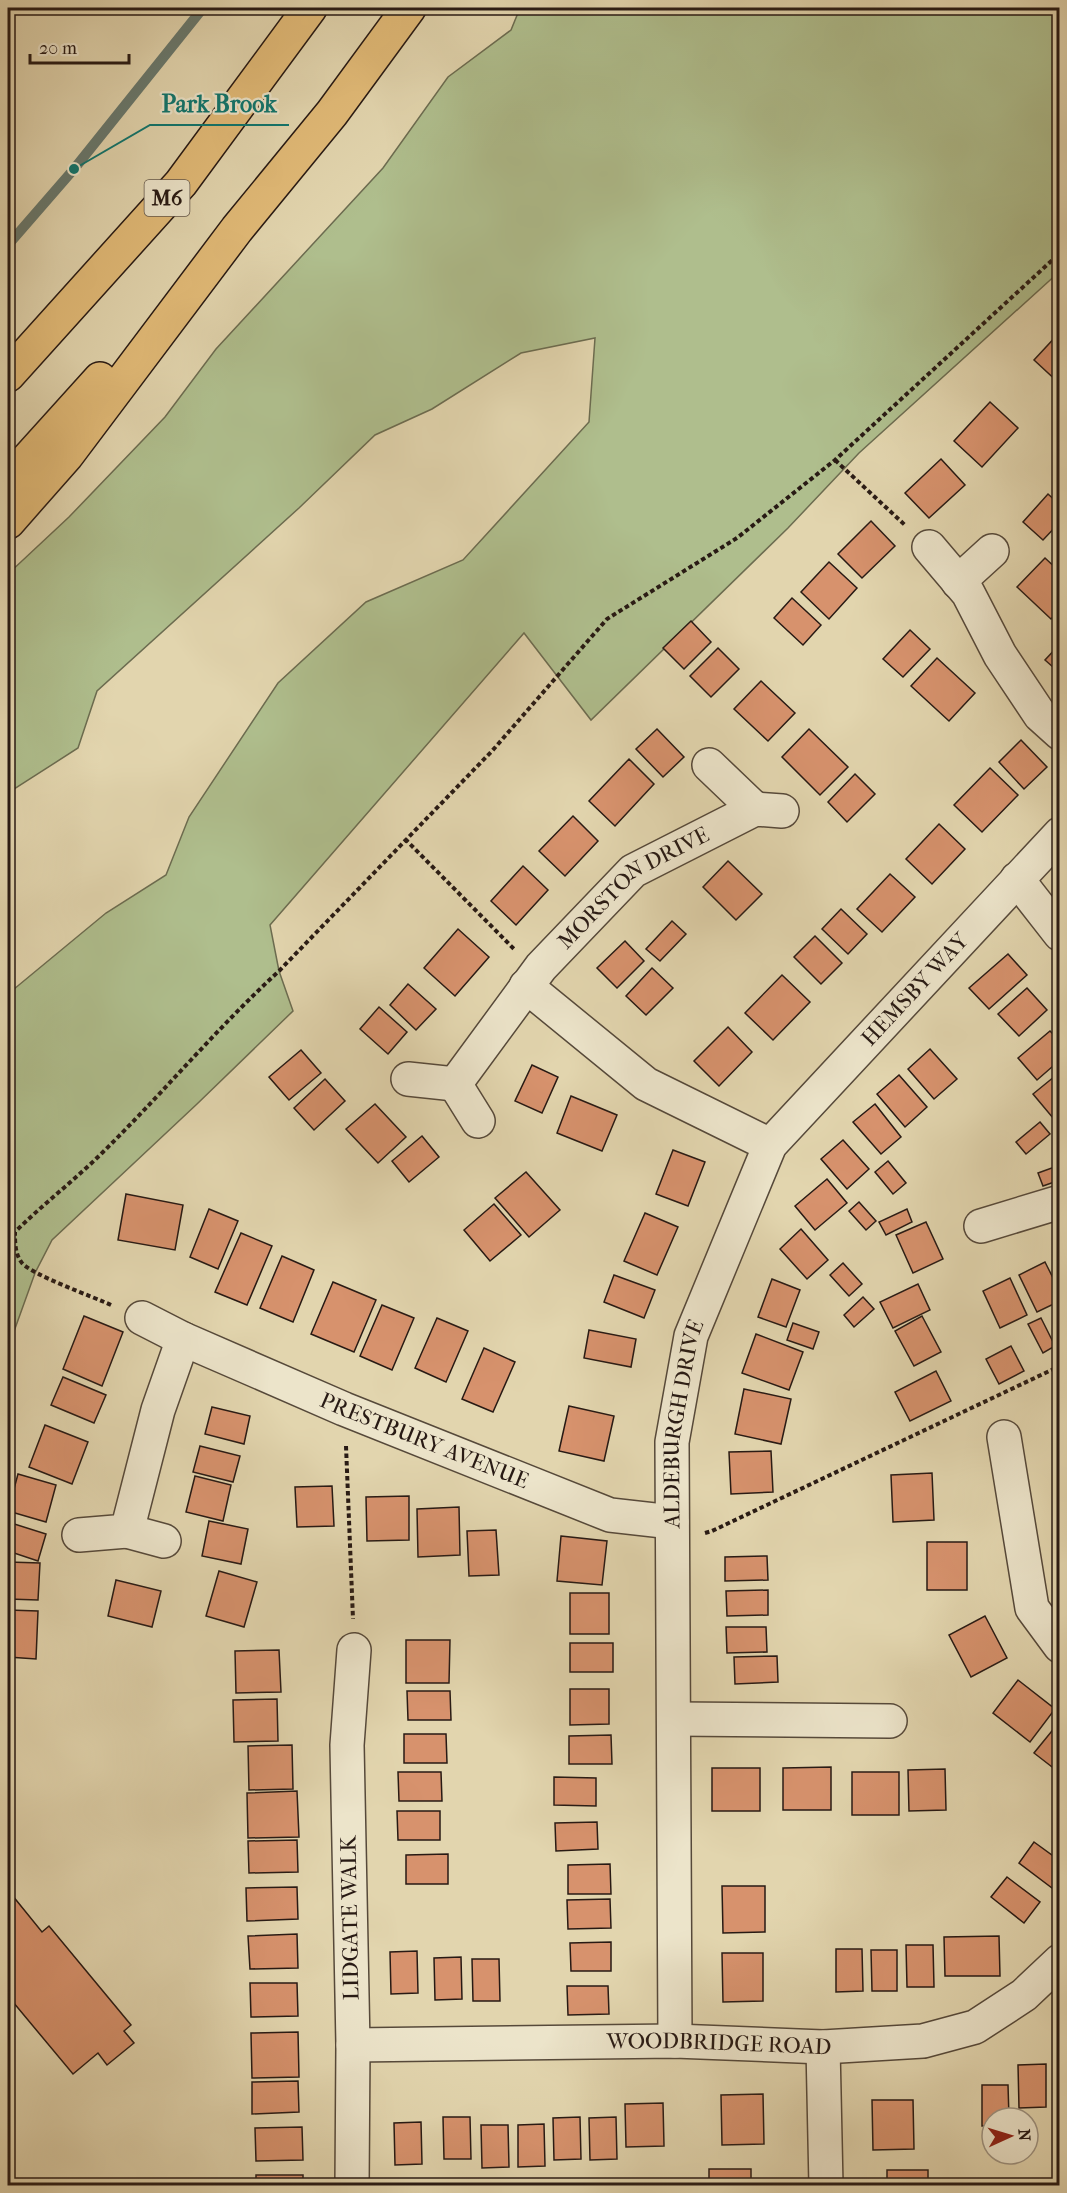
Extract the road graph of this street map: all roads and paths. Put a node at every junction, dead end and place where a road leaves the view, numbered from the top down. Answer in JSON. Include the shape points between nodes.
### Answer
{"nodes":[{"id":1,"x":310,"y":8,"type":"edge"},
{"id":2,"x":409,"y":8,"type":"edge"},
{"id":3,"x":237,"y":229,"type":"junction"},
{"id":4,"x":1059,"y":253,"type":"edge"},
{"id":5,"x":8,"y":375,"type":"edge"},
{"id":6,"x":835,"y":460,"type":"junction"},
{"id":7,"x":8,"y":481,"type":"edge"},
{"id":8,"x":8,"y":522,"type":"edge"},
{"id":9,"x":929,"y":546,"type":"joint"},
{"id":10,"x":992,"y":550,"type":"dead end"},
{"id":11,"x":958,"y":582,"type":"junction"},
{"id":12,"x":1059,"y":733,"type":"edge"},
{"id":13,"x":710,"y":765,"type":"dead end"},
{"id":14,"x":1059,"y":834,"type":"edge"},
{"id":15,"x":405,"y":839,"type":"junction"},
{"id":16,"x":1017,"y":879,"type":"junction"},
{"id":17,"x":1059,"y":934,"type":"edge"},
{"id":18,"x":532,"y":979,"type":"junction"},
{"id":19,"x":408,"y":1079,"type":"dead end"},
{"id":20,"x":455,"y":1084,"type":"junction"},
{"id":21,"x":478,"y":1121,"type":"dead end"},
{"id":22,"x":770,"y":1145,"type":"junction"},
{"id":23,"x":1059,"y":1202,"type":"edge"},
{"id":24,"x":981,"y":1226,"type":"dead end"},
{"id":25,"x":142,"y":1318,"type":"joint"},
{"id":26,"x":183,"y":1339,"type":"junction"},
{"id":27,"x":1059,"y":1366,"type":"edge"},
{"id":28,"x":344,"y":1409,"type":"junction"},
{"id":29,"x":1004,"y":1437,"type":"dead end"},
{"id":30,"x":127,"y":1531,"type":"junction"},
{"id":31,"x":673,"y":1531,"type":"junction"},
{"id":32,"x":79,"y":1535,"type":"dead end"},
{"id":33,"x":164,"y":1541,"type":"dead end"},
{"id":34,"x":1059,"y":1646,"type":"edge"},
{"id":35,"x":354,"y":1650,"type":"joint"},
{"id":36,"x":674,"y":1719,"type":"junction"},
{"id":37,"x":890,"y":1721,"type":"dead end"},
{"id":38,"x":1059,"y":1961,"type":"edge"},
{"id":39,"x":675,"y":2041,"type":"junction"},
{"id":40,"x":353,"y":2045,"type":"junction"},
{"id":41,"x":823,"y":2047,"type":"junction"},
{"id":42,"x":352,"y":2186,"type":"edge"},
{"id":43,"x":826,"y":2186,"type":"edge"}],
"edges":[{"from":1,"to":5,"type":"highway","number":"M6","via":[[181,183]]},
{"from":2,"to":3,"type":"highway","via":[[332,113]]},
{"from":3,"to":7,"type":"highway"},
{"from":3,"to":8,"type":"highway","via":[[67,455]]},
{"from":4,"to":6,"type":"path"},
{"from":6,"to":9,"type":"path"},
{"from":6,"to":15,"type":"path","via":[[737,538],[607,619],[492,751]]},
{"from":9,"to":11,"type":"street"},
{"from":10,"to":11,"type":"street"},
{"from":11,"to":12,"type":"street","via":[[1040,715]]},
{"from":13,"to":18,"type":"street","name":"MORSTON DRIVE","via":[[768,810],[633,871]]},
{"from":14,"to":16,"type":"street","name":"HEMSBY WAY"},
{"from":15,"to":18,"type":"path"},
{"from":15,"to":25,"type":"path","via":[[102,1153],[15,1232],[15,1249],[22,1264],[35,1273]]},
{"from":16,"to":17,"type":"street"},
{"from":16,"to":22,"type":"street","name":"HEMSBY WAY"},
{"from":18,"to":20,"type":"street","name":"MORSTON DRIVE"},
{"from":18,"to":22,"type":"street","via":[[646,1084]]},
{"from":19,"to":20,"type":"street"},
{"from":20,"to":21,"type":"street"},
{"from":22,"to":31,"type":"street","name":"ALDEBURGH DRIVE","via":[[691,1336],[672,1442]]},
{"from":23,"to":24,"type":"street"},
{"from":25,"to":26,"type":"street","name":"PRESTBURY AVENUE"},
{"from":26,"to":28,"type":"street","name":"PRESTBURY AVENUE"},
{"from":26,"to":30,"type":"street","via":[[158,1410]]},
{"from":27,"to":31,"type":"path","via":[[712,1531]]},
{"from":28,"to":31,"type":"street","name":"PRESTBURY AVENUE","via":[[610,1515]]},
{"from":28,"to":35,"type":"path"},
{"from":29,"to":34,"type":"street","via":[[1032,1608]]},
{"from":30,"to":32,"type":"street"},
{"from":30,"to":33,"type":"street"},
{"from":31,"to":36,"type":"street","name":"ALDEBURGH DRIVE"},
{"from":35,"to":40,"type":"street","name":"LIDGATE WALK","via":[[347,1745]]},
{"from":36,"to":37,"type":"street"},
{"from":36,"to":39,"type":"street","name":"ALDEBURGH DRIVE"},
{"from":38,"to":41,"type":"street","name":"WOODBRIDGE ROAD","via":[[1024,1995],[975,2027],[923,2041]]},
{"from":39,"to":40,"type":"street","name":"WOODBRIDGE ROAD"},
{"from":39,"to":41,"type":"street","name":"WOODBRIDGE ROAD"},
{"from":40,"to":42,"type":"street","name":"LIDGATE WALK"},
{"from":41,"to":43,"type":"street"}]}
